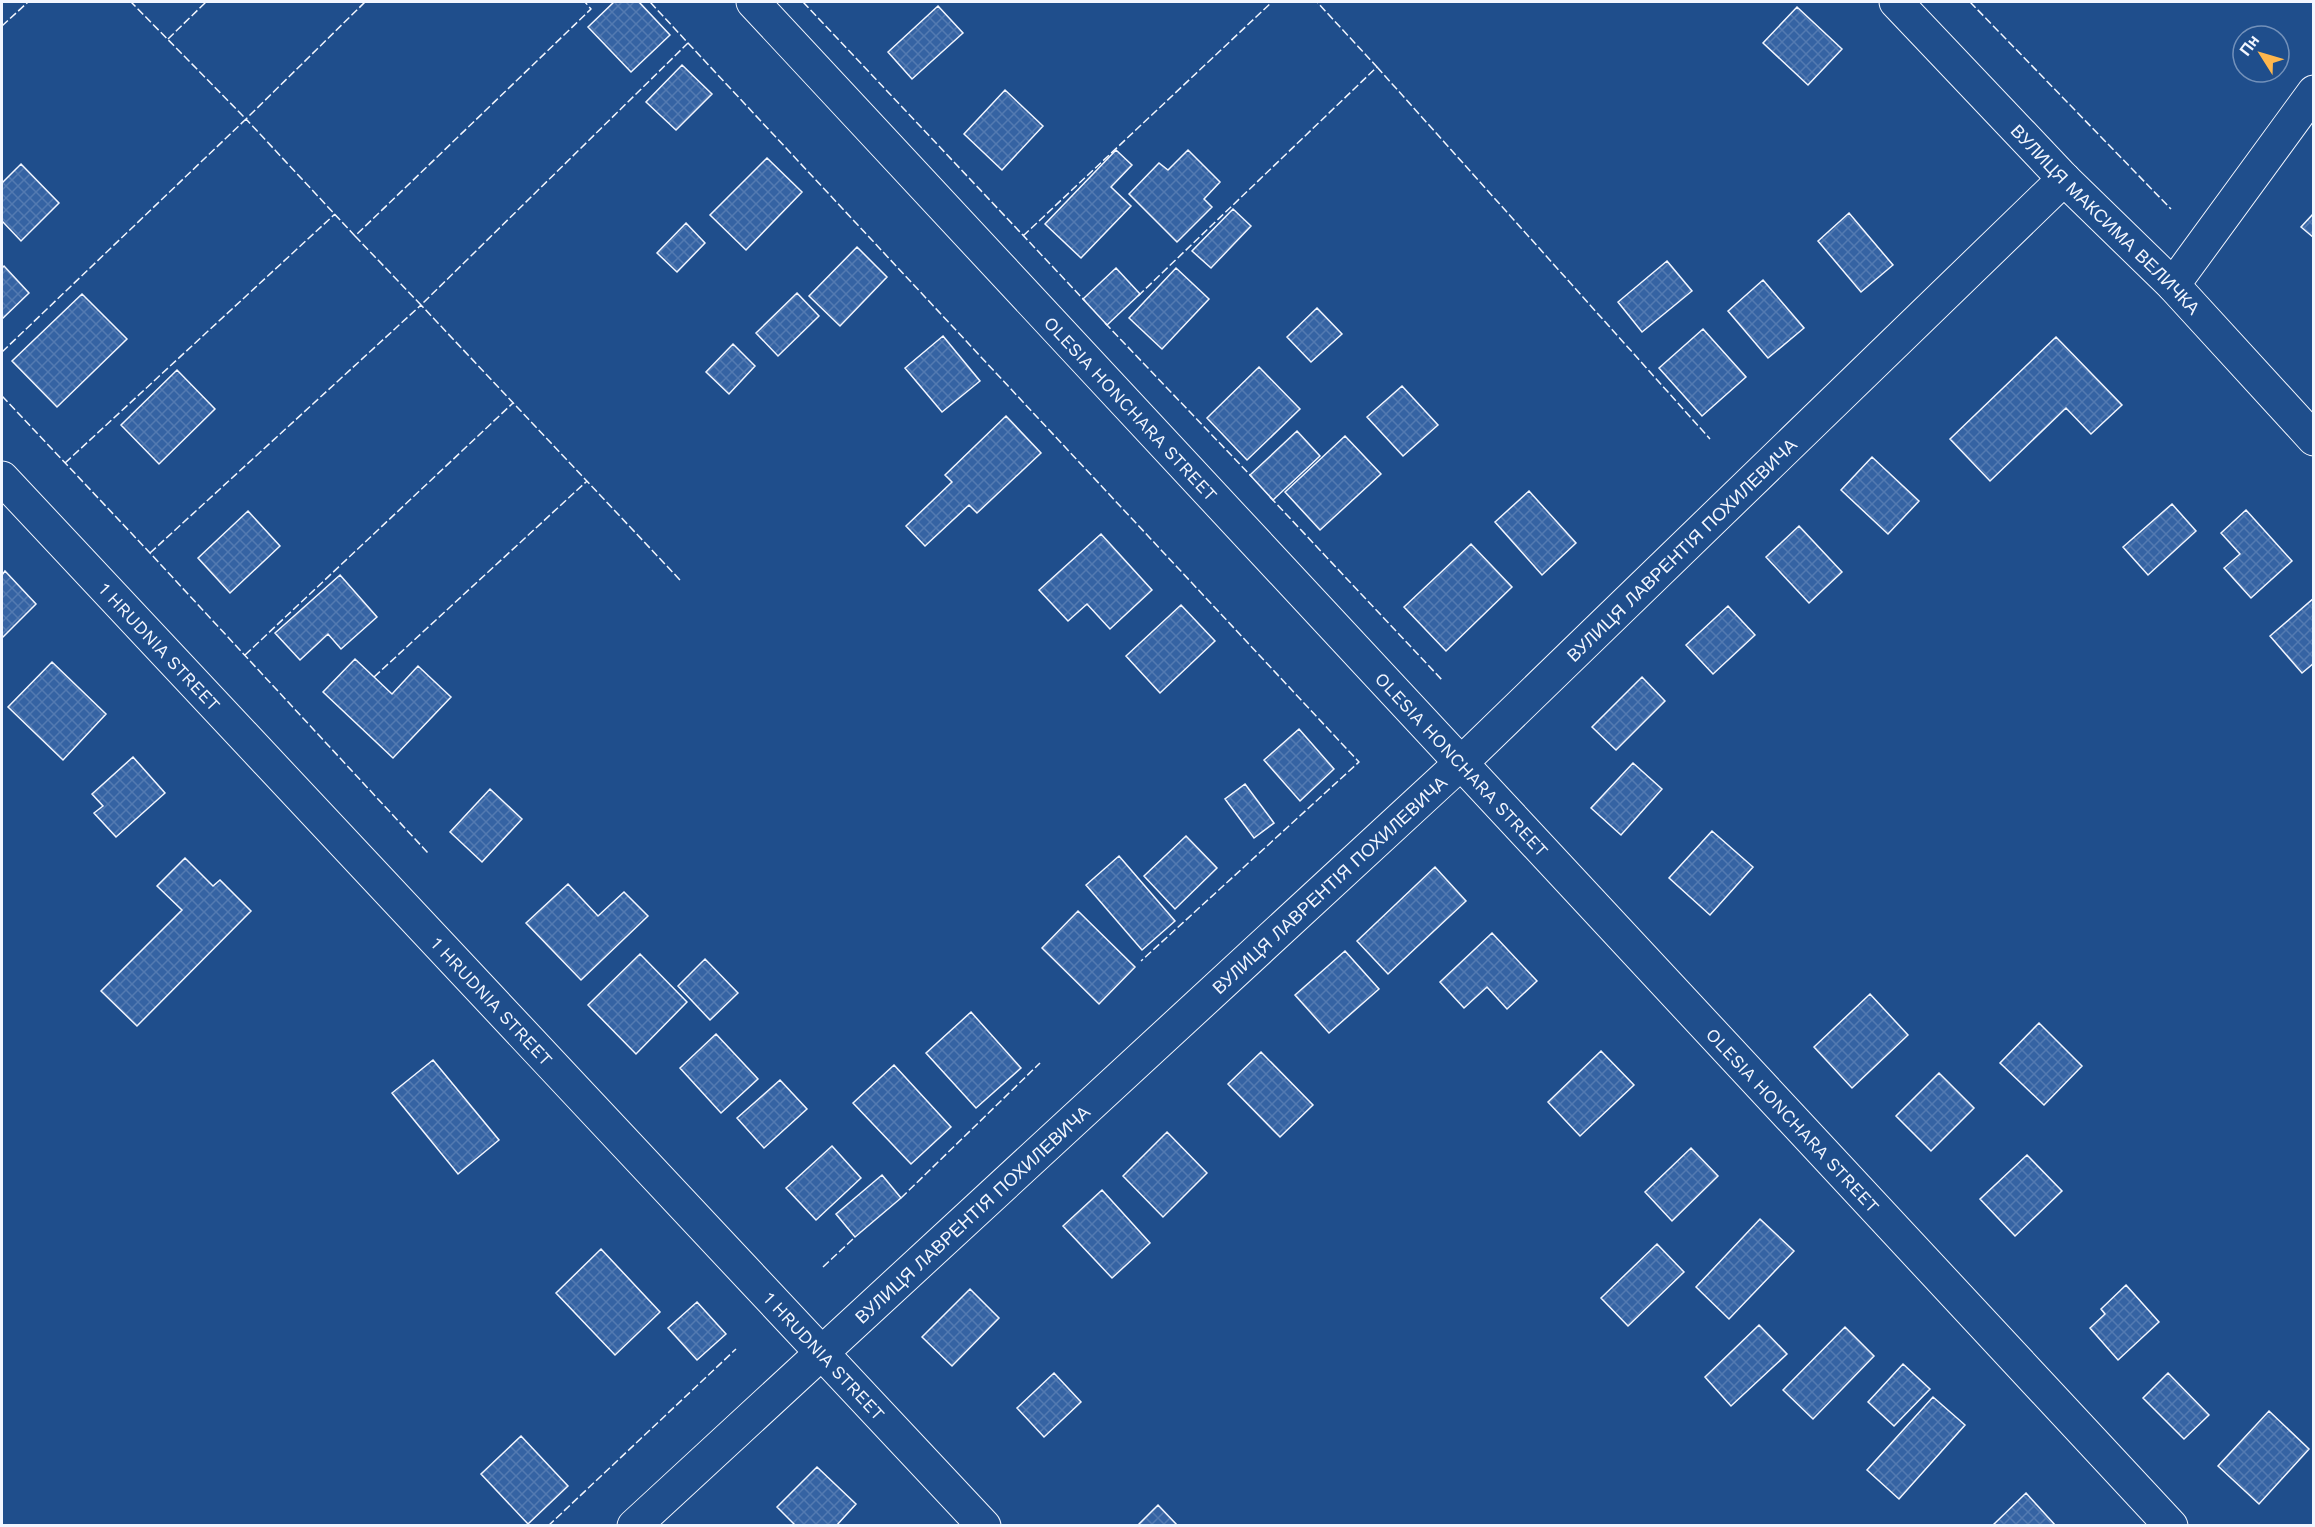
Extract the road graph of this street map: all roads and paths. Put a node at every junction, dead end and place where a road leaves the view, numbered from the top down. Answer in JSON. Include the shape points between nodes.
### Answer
{"nodes":[{"id":1,"x":753,"y":2,"type":"edge"},
{"id":2,"x":1896,"y":2,"type":"edge"},
{"id":3,"x":2313,"y":92,"type":"edge"},
{"id":4,"x":2064,"y":179,"type":"junction"},
{"id":5,"x":2173,"y":285,"type":"junction"},
{"id":6,"x":2313,"y":439,"type":"edge"},
{"id":7,"x":2,"y":478,"type":"edge"},
{"id":8,"x":1462,"y":762,"type":"junction"},
{"id":9,"x":820,"y":1353,"type":"junction"},
{"id":10,"x":634,"y":1526,"type":"edge"},
{"id":11,"x":984,"y":1526,"type":"edge"},
{"id":12,"x":2171,"y":1526,"type":"edge"}],
"edges":[{"from":1,"to":8,"type":"street","name":"OLESIA HONCHARA STREET"},
{"from":2,"to":4,"type":"street","name":"ВУЛИЦЯ МАКСИМА ВЕЛИЧКА"},
{"from":3,"to":5,"type":"street"},
{"from":4,"to":5,"type":"street","name":"ВУЛИЦЯ МАКСИМА ВЕЛИЧКА"},
{"from":4,"to":8,"type":"street","name":"ВУЛИЦЯ ЛАВРЕНТІЯ ПОХИЛЕВИЧА"},
{"from":5,"to":6,"type":"street","name":"ВУЛИЦЯ МАКСИМА ВЕЛИЧКА"},
{"from":7,"to":9,"type":"street","name":"1 HRUDNIA STREET"},
{"from":8,"to":9,"type":"street","name":"ВУЛИЦЯ ЛАВРЕНТІЯ ПОХИЛЕВИЧА"},
{"from":8,"to":12,"type":"street","name":"OLESIA HONCHARA STREET"},
{"from":9,"to":10,"type":"street","name":"ВУЛИЦЯ ЛАВРЕНТІЯ ПОХИЛЕВИЧА"},
{"from":9,"to":11,"type":"street","name":"1 HRUDNIA STREET"}]}
